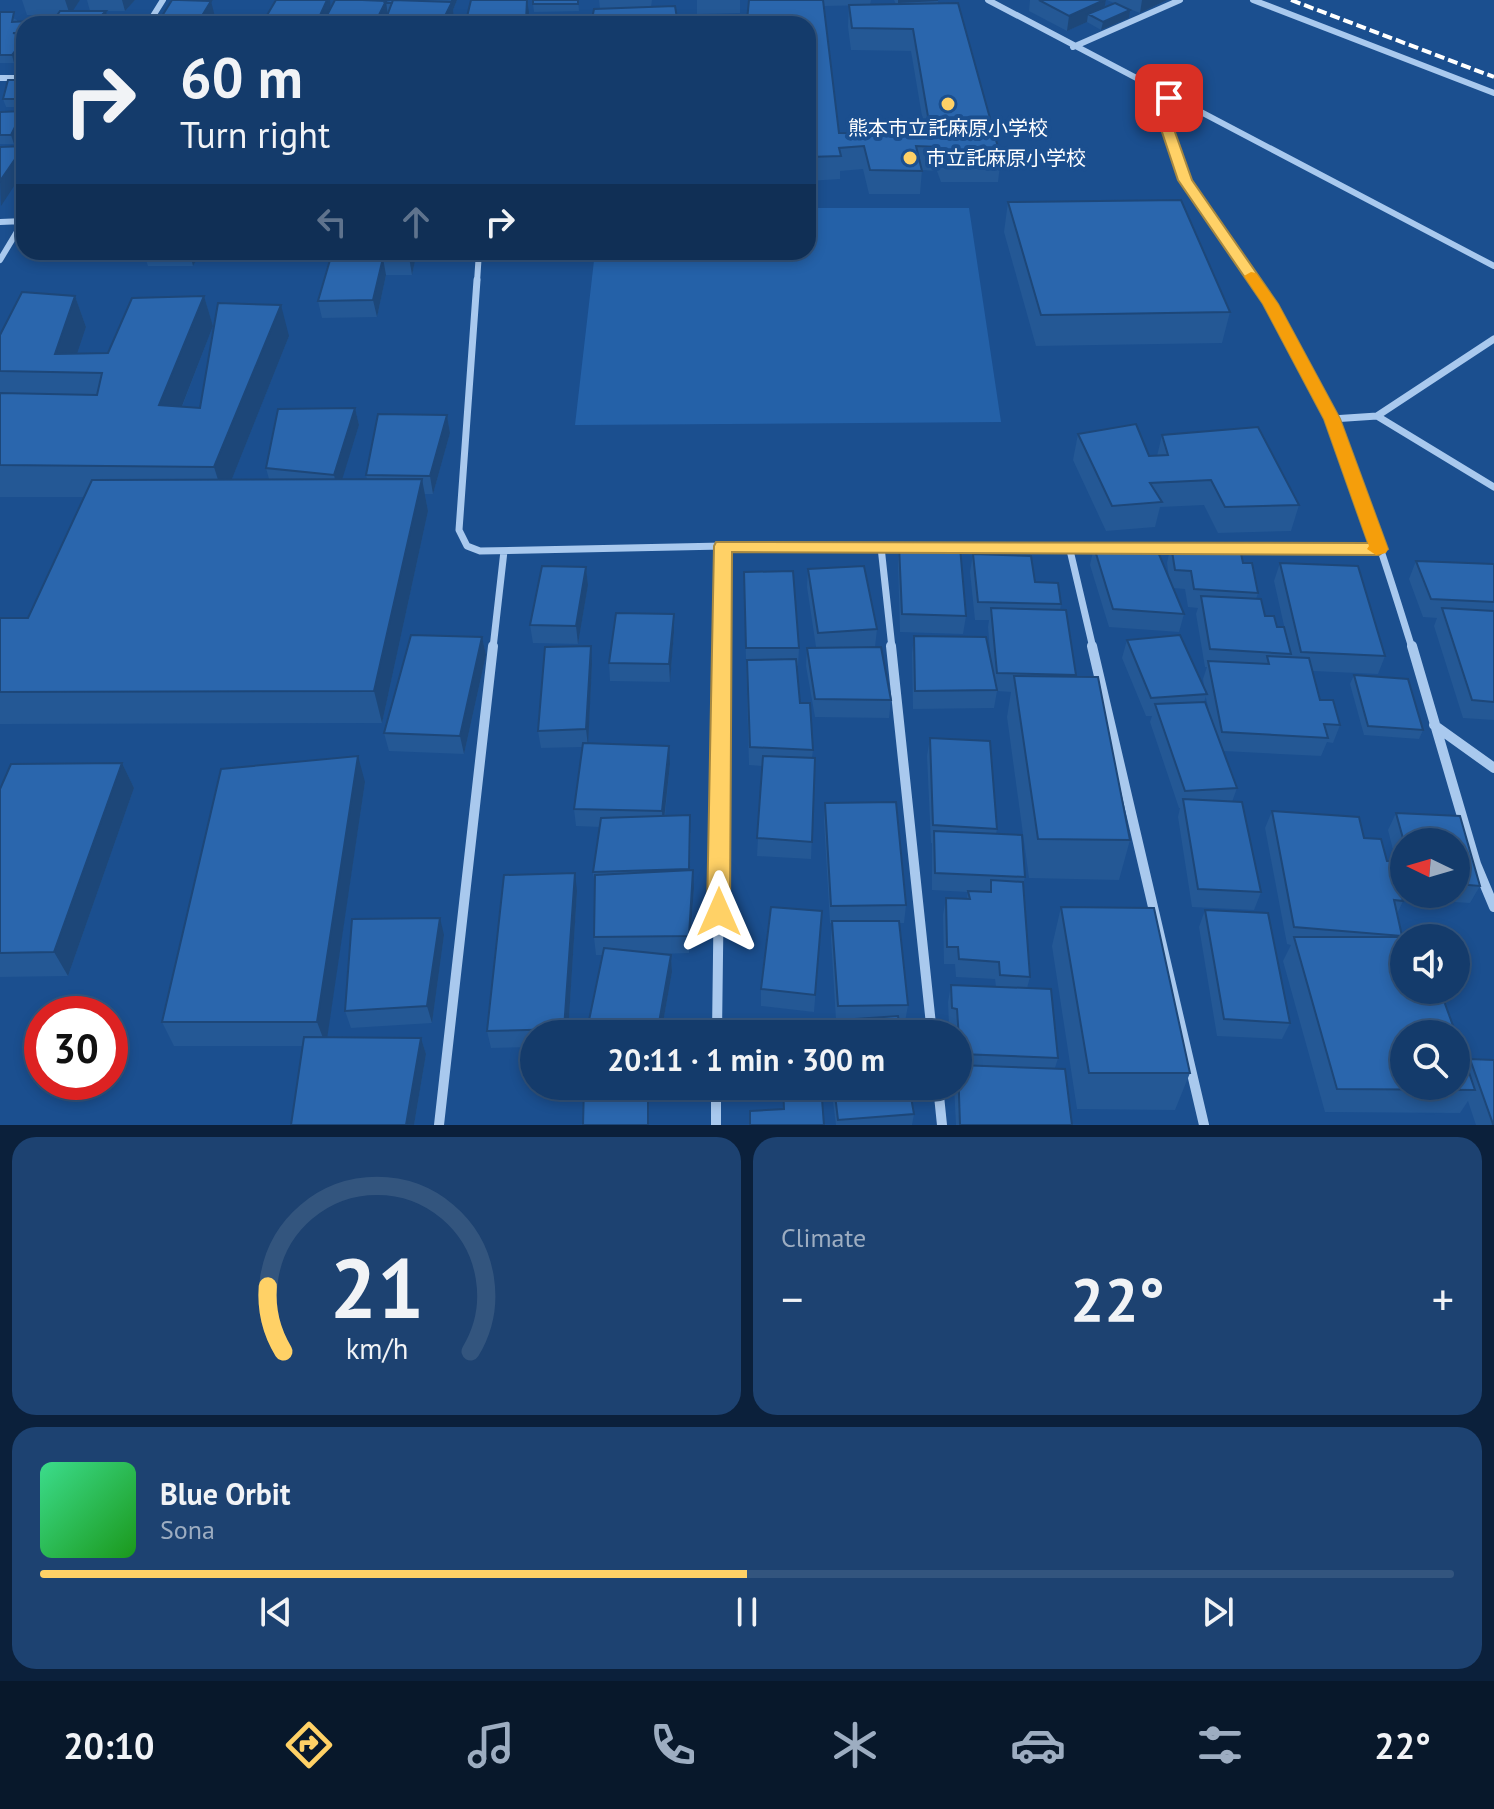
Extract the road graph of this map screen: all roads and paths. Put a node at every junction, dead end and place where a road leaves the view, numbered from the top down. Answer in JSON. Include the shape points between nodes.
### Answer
{"nodes":[{"id":1,"x":988,"y":0,"type":"edge"},
{"id":2,"x":1180,"y":0,"type":"edge"},
{"id":3,"x":1253,"y":0,"type":"edge"},
{"id":4,"x":1073,"y":47,"type":"junction"},
{"id":5,"x":1494,"y":93,"type":"edge"},
{"id":6,"x":1169,"y":98,"type":"junction"},
{"id":7,"x":16,"y":234,"type":"edge"},
{"id":8,"x":0,"y":260,"type":"edge"},
{"id":9,"x":478,"y":260,"type":"edge"},
{"id":10,"x":1494,"y":266,"type":"edge"},
{"id":11,"x":1494,"y":339,"type":"edge"},
{"id":12,"x":1377,"y":416,"type":"junction"},
{"id":13,"x":1332,"y":419,"type":"junction"},
{"id":14,"x":1494,"y":487,"type":"edge"},
{"id":15,"x":723,"y":546,"type":"junction"},
{"id":16,"x":1069,"y":546,"type":"junction"},
{"id":17,"x":881,"y":547,"type":"junction"},
{"id":18,"x":1379,"y":549,"type":"junction"},
{"id":19,"x":504,"y":551,"type":"junction"},
{"id":20,"x":1433,"y":725,"type":"junction"},
{"id":21,"x":1494,"y":768,"type":"edge"},
{"id":22,"x":1494,"y":907,"type":"edge"},
{"id":23,"x":717,"y":1020,"type":"edge"},
{"id":24,"x":931,"y":1020,"type":"edge"},
{"id":25,"x":716,"y":1100,"type":"edge"},
{"id":26,"x":939,"y":1100,"type":"edge"},
{"id":27,"x":439,"y":1125,"type":"edge"},
{"id":28,"x":716,"y":1125,"type":"edge"},
{"id":29,"x":942,"y":1125,"type":"edge"},
{"id":30,"x":1204,"y":1125,"type":"edge"}],
"edges":[{"from":1,"to":4,"type":"street"},
{"from":2,"to":4,"type":"street"},
{"from":3,"to":5,"type":"street"},
{"from":4,"to":6,"type":"street"},
{"from":6,"to":10,"type":"street"},
{"from":6,"to":13,"type":"street","via":[[1168,132],[1185,180],[1270,304]]},
{"from":7,"to":8,"type":"street"},
{"from":9,"to":19,"type":"street","via":[[459,530],[467,546]]},
{"from":11,"to":12,"type":"street"},
{"from":12,"to":13,"type":"street"},
{"from":12,"to":14,"type":"street"},
{"from":13,"to":18,"type":"street"},
{"from":15,"to":17,"type":"street"},
{"from":15,"to":19,"type":"street"},
{"from":15,"to":23,"type":"street"},
{"from":16,"to":17,"type":"street"},
{"from":16,"to":18,"type":"street"},
{"from":16,"to":30,"type":"street"},
{"from":17,"to":24,"type":"street"},
{"from":18,"to":20,"type":"street"},
{"from":19,"to":27,"type":"street"},
{"from":20,"to":21,"type":"street"},
{"from":20,"to":22,"type":"street"},
{"from":25,"to":28,"type":"street"},
{"from":26,"to":29,"type":"street"}]}
